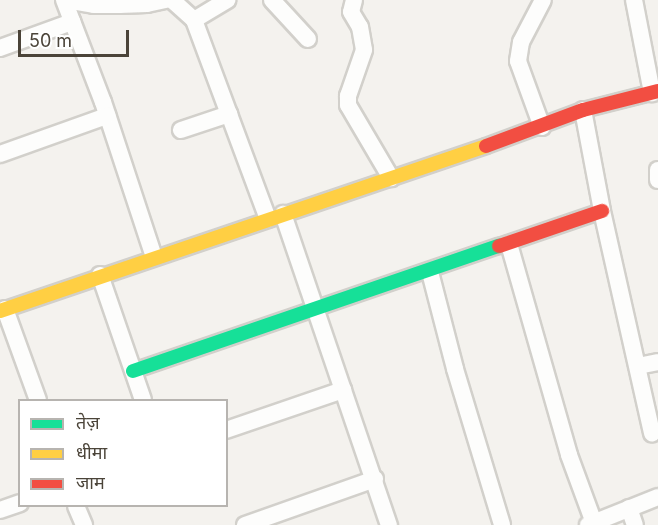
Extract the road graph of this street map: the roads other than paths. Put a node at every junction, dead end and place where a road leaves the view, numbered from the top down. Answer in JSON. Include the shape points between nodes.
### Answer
{"nodes":[{"id":1,"x":65,"y":0,"type":"edge"},
{"id":2,"x":166,"y":0,"type":"edge"},
{"id":3,"x":172,"y":0,"type":"edge"},
{"id":4,"x":227,"y":0,"type":"edge"},
{"id":5,"x":272,"y":0,"type":"edge"},
{"id":6,"x":354,"y":0,"type":"edge"},
{"id":7,"x":543,"y":0,"type":"edge"},
{"id":8,"x":634,"y":0,"type":"edge"},
{"id":9,"x":194,"y":20,"type":"junction"},
{"id":10,"x":72,"y":22,"type":"junction"},
{"id":11,"x":308,"y":39,"type":"dead end"},
{"id":12,"x":0,"y":48,"type":"edge"},
{"id":13,"x":655,"y":92,"type":"edge"},
{"id":14,"x":583,"y":110,"type":"junction"},
{"id":15,"x":229,"y":114,"type":"junction"},
{"id":16,"x":107,"y":116,"type":"junction"},
{"id":17,"x":542,"y":127,"type":"junction"},
{"id":18,"x":181,"y":130,"type":"dead end"},
{"id":19,"x":0,"y":154,"type":"edge"},
{"id":20,"x":658,"y":170,"type":"edge"},
{"id":21,"x":391,"y":178,"type":"junction"},
{"id":22,"x":658,"y":180,"type":"edge"},
{"id":23,"x":602,"y":211,"type":"junction"},
{"id":24,"x":276,"y":217,"type":"junction"},
{"id":25,"x":509,"y":243,"type":"junction"},
{"id":26,"x":154,"y":257,"type":"junction"},
{"id":27,"x":430,"y":272,"type":"junction"},
{"id":28,"x":100,"y":275,"type":"junction"},
{"id":29,"x":315,"y":309,"type":"junction"},
{"id":30,"x":2,"y":310,"type":"edge"},
{"id":31,"x":658,"y":362,"type":"edge"},
{"id":32,"x":638,"y":366,"type":"junction"},
{"id":33,"x":133,"y":371,"type":"junction"},
{"id":34,"x":343,"y":390,"type":"junction"},
{"id":35,"x":38,"y":399,"type":"edge"},
{"id":36,"x":143,"y":399,"type":"edge"},
{"id":37,"x":228,"y":429,"type":"edge"},
{"id":38,"x":652,"y":433,"type":"dead end"},
{"id":39,"x":375,"y":479,"type":"junction"},
{"id":40,"x":658,"y":498,"type":"edge"},
{"id":41,"x":18,"y":504,"type":"edge"},
{"id":42,"x":76,"y":507,"type":"edge"},
{"id":43,"x":630,"y":508,"type":"junction"},
{"id":44,"x":0,"y":510,"type":"edge"},
{"id":45,"x":591,"y":524,"type":"edge"},
{"id":46,"x":84,"y":525,"type":"edge"},
{"id":47,"x":245,"y":525,"type":"edge"},
{"id":48,"x":389,"y":525,"type":"edge"},
{"id":49,"x":502,"y":525,"type":"edge"},
{"id":50,"x":635,"y":525,"type":"edge"}],
"edges":[{"from":1,"to":2,"type":"street","via":[[119,5]]},
{"from":1,"to":10,"type":"street"},
{"from":3,"to":9,"type":"street"},
{"from":4,"to":9,"type":"street"},
{"from":5,"to":11,"type":"street"},
{"from":6,"to":21,"type":"street","via":[[351,12],[360,27],[364,50],[348,105]]},
{"from":7,"to":17,"type":"street","via":[[518,52]]},
{"from":8,"to":13,"type":"street"},
{"from":9,"to":15,"type":"street"},
{"from":10,"to":12,"type":"street"},
{"from":10,"to":16,"type":"street"},
{"from":13,"to":14,"type":"street"},
{"from":14,"to":17,"type":"street"},
{"from":14,"to":23,"type":"street"},
{"from":15,"to":18,"type":"street"},
{"from":15,"to":24,"type":"street"},
{"from":16,"to":19,"type":"street"},
{"from":16,"to":26,"type":"street"},
{"from":17,"to":21,"type":"street"},
{"from":20,"to":22,"type":"street"},
{"from":21,"to":24,"type":"street"},
{"from":23,"to":25,"type":"street"},
{"from":23,"to":32,"type":"street"},
{"from":24,"to":26,"type":"street"},
{"from":24,"to":29,"type":"street"},
{"from":25,"to":27,"type":"street"},
{"from":25,"to":45,"type":"street"},
{"from":26,"to":28,"type":"street"},
{"from":27,"to":29,"type":"street"},
{"from":27,"to":49,"type":"street","via":[[454,369]]},
{"from":28,"to":30,"type":"street"},
{"from":28,"to":33,"type":"street"},
{"from":29,"to":33,"type":"street"},
{"from":29,"to":34,"type":"street"},
{"from":30,"to":35,"type":"street"},
{"from":31,"to":32,"type":"street"},
{"from":32,"to":38,"type":"street"},
{"from":33,"to":36,"type":"street"},
{"from":34,"to":37,"type":"street"},
{"from":34,"to":39,"type":"street"},
{"from":39,"to":47,"type":"street"},
{"from":39,"to":48,"type":"street"},
{"from":40,"to":43,"type":"street"},
{"from":41,"to":44,"type":"street"},
{"from":42,"to":46,"type":"street"},
{"from":43,"to":45,"type":"street"},
{"from":43,"to":50,"type":"street"}]}
